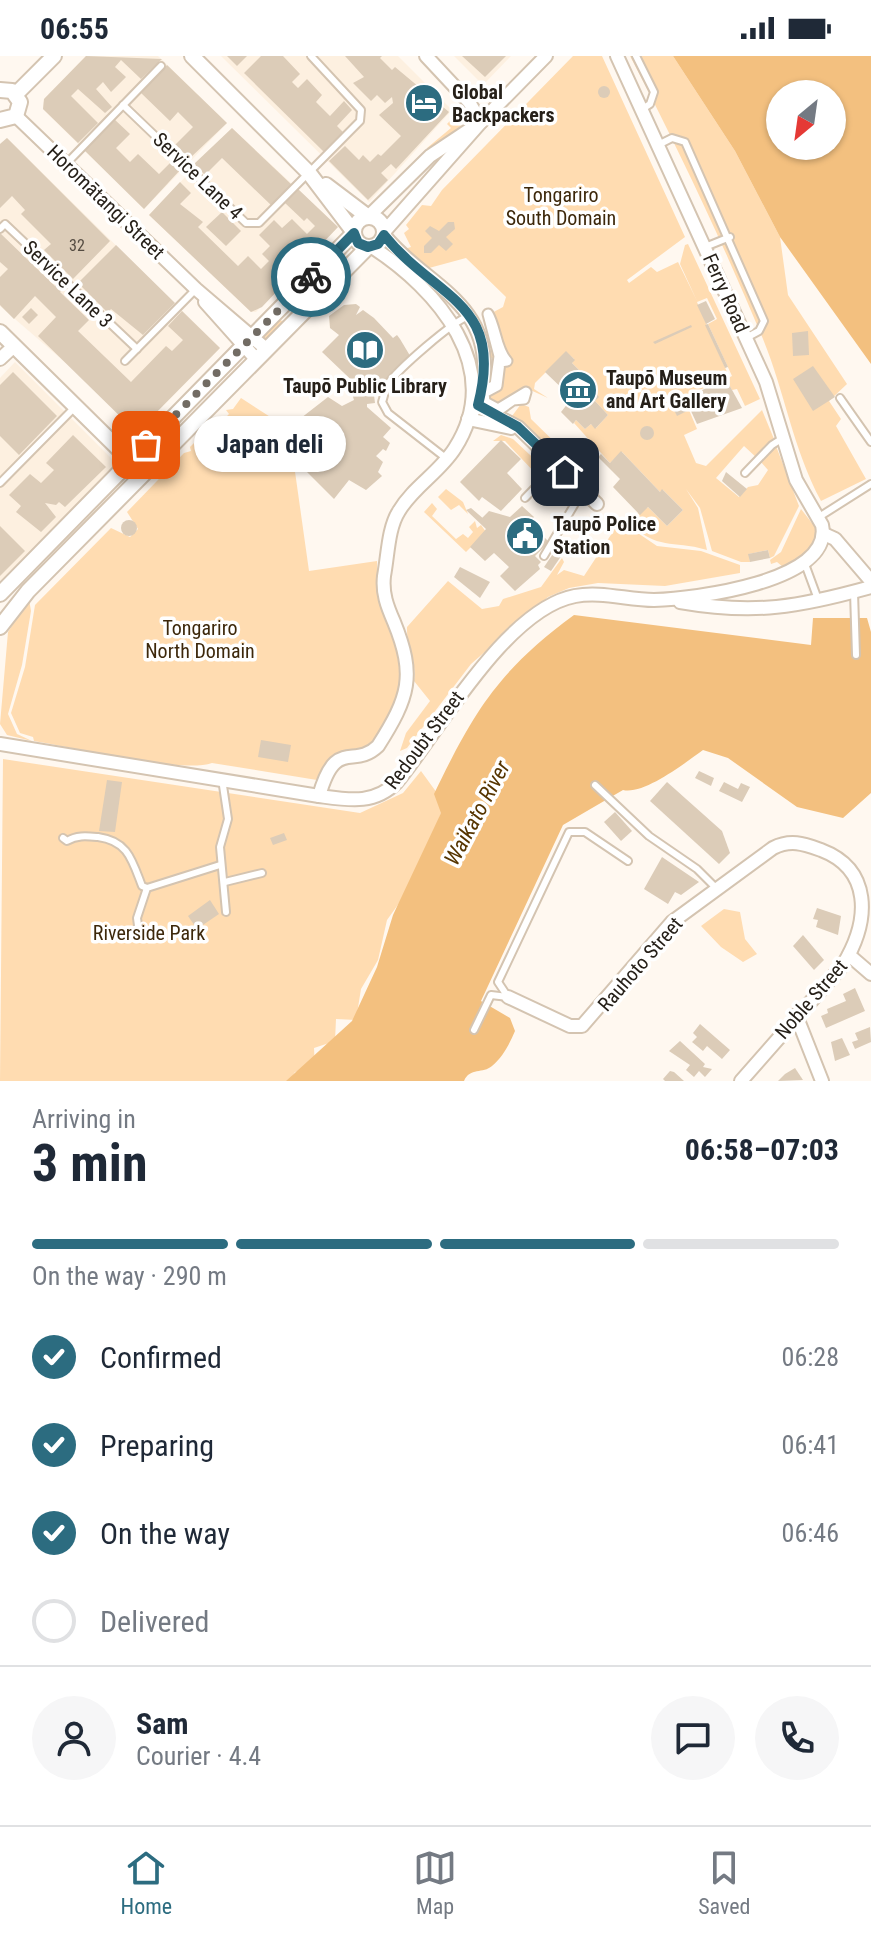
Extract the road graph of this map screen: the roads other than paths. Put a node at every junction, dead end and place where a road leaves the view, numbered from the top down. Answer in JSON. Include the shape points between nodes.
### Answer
{"nodes":[{"id":1,"x":54,"y":56,"type":"edge"},
{"id":2,"x":192,"y":56,"type":"edge"},
{"id":3,"x":311,"y":56,"type":"edge"},
{"id":4,"x":426,"y":56,"type":"edge"},
{"id":5,"x":546,"y":56,"type":"edge"},
{"id":6,"x":617,"y":56,"type":"edge"},
{"id":7,"x":636,"y":56,"type":"edge"},
{"id":8,"x":161,"y":66,"type":"dead end"},
{"id":9,"x":0,"y":90,"type":"edge"},
{"id":10,"x":16,"y":94,"type":"junction"},
{"id":11,"x":123,"y":105,"type":"junction"},
{"id":12,"x":641,"y":110,"type":"junction"},
{"id":13,"x":16,"y":116,"type":"junction"},
{"id":14,"x":0,"y":120,"type":"edge"},
{"id":15,"x":481,"y":122,"type":"junction"},
{"id":16,"x":658,"y":145,"type":"junction"},
{"id":17,"x":67,"y":163,"type":"junction"},
{"id":18,"x":309,"y":173,"type":"junction"},
{"id":19,"x":368,"y":216,"type":"junction"},
{"id":20,"x":0,"y":229,"type":"edge"},
{"id":21,"x":354,"y":232,"type":"junction"},
{"id":22,"x":384,"y":234,"type":"junction"},
{"id":23,"x":730,"y":237,"type":"junction"},
{"id":24,"x":370,"y":247,"type":"junction"},
{"id":25,"x":705,"y":247,"type":"junction"},
{"id":26,"x":196,"y":289,"type":"junction"},
{"id":27,"x":470,"y":315,"type":"junction"},
{"id":28,"x":454,"y":323,"type":"junction"},
{"id":29,"x":0,"y":332,"type":"edge"},
{"id":30,"x":746,"y":338,"type":"junction"},
{"id":31,"x":248,"y":342,"type":"junction"},
{"id":32,"x":14,"y":346,"type":"junction"},
{"id":33,"x":137,"y":349,"type":"junction"},
{"id":34,"x":260,"y":353,"type":"junction"},
{"id":35,"x":0,"y":359,"type":"edge"},
{"id":36,"x":125,"y":361,"type":"dead end"},
{"id":37,"x":526,"y":392,"type":"joint"},
{"id":38,"x":840,"y":398,"type":"dead end"},
{"id":39,"x":474,"y":404,"type":"junction"},
{"id":40,"x":76,"y":406,"type":"junction"},
{"id":41,"x":468,"y":419,"type":"junction"},
{"id":42,"x":783,"y":438,"type":"junction"},
{"id":43,"x":871,"y":442,"type":"edge"},
{"id":44,"x":536,"y":444,"type":"junction"},
{"id":45,"x":447,"y":459,"type":"junction"},
{"id":46,"x":131,"y":461,"type":"junction"},
{"id":47,"x":558,"y":464,"type":"junction"},
{"id":48,"x":143,"y":473,"type":"junction"},
{"id":49,"x":745,"y":473,"type":"dead end"},
{"id":50,"x":0,"y":483,"type":"edge"},
{"id":51,"x":871,"y":484,"type":"edge"},
{"id":52,"x":583,"y":490,"type":"junction"},
{"id":53,"x":525,"y":498,"type":"dead end"},
{"id":54,"x":597,"y":504,"type":"dead end"},
{"id":55,"x":819,"y":517,"type":"junction"},
{"id":56,"x":824,"y":534,"type":"junction"},
{"id":57,"x":544,"y":556,"type":"dead end"},
{"id":58,"x":808,"y":561,"type":"junction"},
{"id":59,"x":871,"y":581,"type":"edge"},
{"id":60,"x":871,"y":587,"type":"edge"},
{"id":61,"x":854,"y":592,"type":"junction"},
{"id":62,"x":0,"y":594,"type":"edge"},
{"id":63,"x":665,"y":600,"type":"junction"},
{"id":64,"x":819,"y":602,"type":"junction"},
{"id":65,"x":0,"y":627,"type":"edge"},
{"id":66,"x":856,"y":655,"type":"dead end"},
{"id":67,"x":0,"y":744,"type":"edge"},
{"id":68,"x":222,"y":779,"type":"junction"},
{"id":69,"x":595,"y":785,"type":"dead end"},
{"id":70,"x":319,"y":796,"type":"junction"},
{"id":71,"x":63,"y":838,"type":"dead end"},
{"id":72,"x":628,"y":861,"type":"dead end"},
{"id":73,"x":852,"y":864,"type":"joint"},
{"id":74,"x":220,"y":865,"type":"junction"},
{"id":75,"x":262,"y":873,"type":"dead end"},
{"id":76,"x":225,"y":882,"type":"junction"},
{"id":77,"x":147,"y":888,"type":"junction"},
{"id":78,"x":717,"y":889,"type":"junction"},
{"id":79,"x":226,"y":912,"type":"dead end"},
{"id":80,"x":139,"y":933,"type":"dead end"},
{"id":81,"x":849,"y":955,"type":"junction"},
{"id":82,"x":871,"y":974,"type":"edge"},
{"id":83,"x":508,"y":997,"type":"junction"},
{"id":84,"x":796,"y":1015,"type":"junction"},
{"id":85,"x":474,"y":1030,"type":"dead end"},
{"id":86,"x":741,"y":1081,"type":"edge"},
{"id":87,"x":822,"y":1081,"type":"edge"}],
"edges":[{"from":1,"to":10,"type":"street"},
{"from":2,"to":18,"type":"street"},
{"from":3,"to":18,"type":"lane","name":"Service Lane 4","via":[[361,110],[360,121]]},
{"from":4,"to":15,"type":"street"},
{"from":5,"to":15,"type":"street"},
{"from":6,"to":12,"type":"street","name":"Ferry Road"},
{"from":7,"to":12,"type":"lane","via":[[654,92]]},
{"from":8,"to":11,"type":"lane"},
{"from":9,"to":10,"type":"street"},
{"from":10,"to":13,"type":"street"},
{"from":11,"to":17,"type":"lane"},
{"from":11,"to":18,"type":"lane","name":"Service Lane 4","via":[[246,223],[259,223]]},
{"from":12,"to":16,"type":"street","name":"Ferry Road"},
{"from":13,"to":14,"type":"street"},
{"from":13,"to":17,"type":"street","name":"Horomātangi Street"},
{"from":15,"to":19,"type":"street","via":[[430,156]]},
{"from":15,"to":22,"type":"street"},
{"from":16,"to":23,"type":"lane","via":[[672,138],[685,142]]},
{"from":16,"to":25,"type":"street","name":"Ferry Road"},
{"from":17,"to":26,"type":"street","name":"Horomātangi Street"},
{"from":18,"to":19,"type":"street"},
{"from":18,"to":21,"type":"street"},
{"from":19,"to":21,"type":"street","via":[[359,220]]},
{"from":19,"to":22,"type":"street","via":[[379,220]]},
{"from":20,"to":33,"type":"lane","name":"Service Lane 3","via":[[5,224]]},
{"from":21,"to":24,"type":"street","via":[[358,243]]},
{"from":21,"to":31,"type":"street"},
{"from":22,"to":24,"type":"street"},
{"from":22,"to":27,"type":"street"},
{"from":23,"to":25,"type":"lane"},
{"from":23,"to":30,"type":"lane","via":[[764,321]]},
{"from":24,"to":28,"type":"street"},
{"from":24,"to":34,"type":"street"},
{"from":25,"to":30,"type":"street","name":"Ferry Road"},
{"from":26,"to":31,"type":"street","name":"Horomātangi Street"},
{"from":26,"to":33,"type":"lane"},
{"from":27,"to":28,"type":"lane"},
{"from":27,"to":39,"type":"street","via":[[483,344],[483,380]]},
{"from":28,"to":39,"type":"street","via":[[468,358]]},
{"from":28,"to":45,"type":"lane","via":[[388,384],[382,402],[388,413]]},
{"from":29,"to":32,"type":"street"},
{"from":30,"to":42,"type":"street","name":"Ferry Road"},
{"from":31,"to":34,"type":"street","name":"Horomātangi Street"},
{"from":31,"to":46,"type":"street"},
{"from":32,"to":35,"type":"street"},
{"from":32,"to":40,"type":"street"},
{"from":33,"to":36,"type":"lane"},
{"from":34,"to":48,"type":"street"},
{"from":37,"to":37,"type":"street","via":[[498,409],[485,402],[484,393],[497,386],[500,362],[507,361],[488,314],[499,360],[495,385],[482,392],[483,402],[493,410],[501,409],[524,399]]},
{"from":38,"to":43,"type":"lane"},
{"from":39,"to":41,"type":"street"},
{"from":39,"to":44,"type":"street","via":[[512,423]]},
{"from":40,"to":46,"type":"street"},
{"from":40,"to":50,"type":"lane"},
{"from":41,"to":44,"type":"street","via":[[509,427]]},
{"from":41,"to":45,"type":"street"},
{"from":42,"to":49,"type":"lane"},
{"from":42,"to":55,"type":"street","name":"Ferry Road","via":[[796,480]]},
{"from":44,"to":47,"type":"street"},
{"from":45,"to":70,"type":"street","via":[[403,505],[391,535],[383,595],[407,657],[406,689],[378,746],[335,762]]},
{"from":46,"to":48,"type":"street"},
{"from":46,"to":62,"type":"street"},
{"from":47,"to":52,"type":"street"},
{"from":47,"to":53,"type":"lane"},
{"from":48,"to":65,"type":"street"},
{"from":51,"to":55,"type":"lane"},
{"from":52,"to":54,"type":"street"},
{"from":52,"to":57,"type":"lane"},
{"from":55,"to":56,"type":"street","name":"Ferry Road"},
{"from":56,"to":58,"type":"street"},
{"from":56,"to":59,"type":"street","via":[[835,539]]},
{"from":58,"to":63,"type":"street","name":"Redoubt Street","via":[[752,584]]},
{"from":58,"to":64,"type":"lane"},
{"from":60,"to":61,"type":"street"},
{"from":61,"to":64,"type":"street"},
{"from":61,"to":66,"type":"lane"},
{"from":63,"to":64,"type":"street","via":[[725,610],[787,609]]},
{"from":63,"to":70,"type":"street","name":"Redoubt Street","via":[[586,594],[552,605],[470,680],[391,788],[370,799]]},
{"from":67,"to":68,"type":"street","name":"Redoubt Street"},
{"from":68,"to":70,"type":"street","name":"Redoubt Street"},
{"from":68,"to":74,"type":"lane","via":[[228,819]]},
{"from":69,"to":78,"type":"lane"},
{"from":71,"to":77,"type":"lane","via":[[82,835],[119,842]]},
{"from":72,"to":83,"type":"lane","via":[[580,830],[566,836],[498,982]]},
{"from":73,"to":78,"type":"street","name":"Rauhoto Street","via":[[841,855],[784,842]]},
{"from":73,"to":81,"type":"street","name":"Noble Street","via":[[865,881],[867,896]]},
{"from":74,"to":76,"type":"lane"},
{"from":74,"to":77,"type":"lane"},
{"from":75,"to":76,"type":"lane"},
{"from":76,"to":79,"type":"lane"},
{"from":77,"to":80,"type":"lane","via":[[137,918]]},
{"from":78,"to":83,"type":"street","name":"Rauhoto Street","via":[[672,922],[582,1026],[570,1026]]},
{"from":81,"to":82,"type":"street"},
{"from":81,"to":84,"type":"street","name":"Noble Street"},
{"from":83,"to":85,"type":"lane","via":[[491,995]]},
{"from":84,"to":86,"type":"street","name":"Noble Street"},
{"from":84,"to":87,"type":"street"}]}
